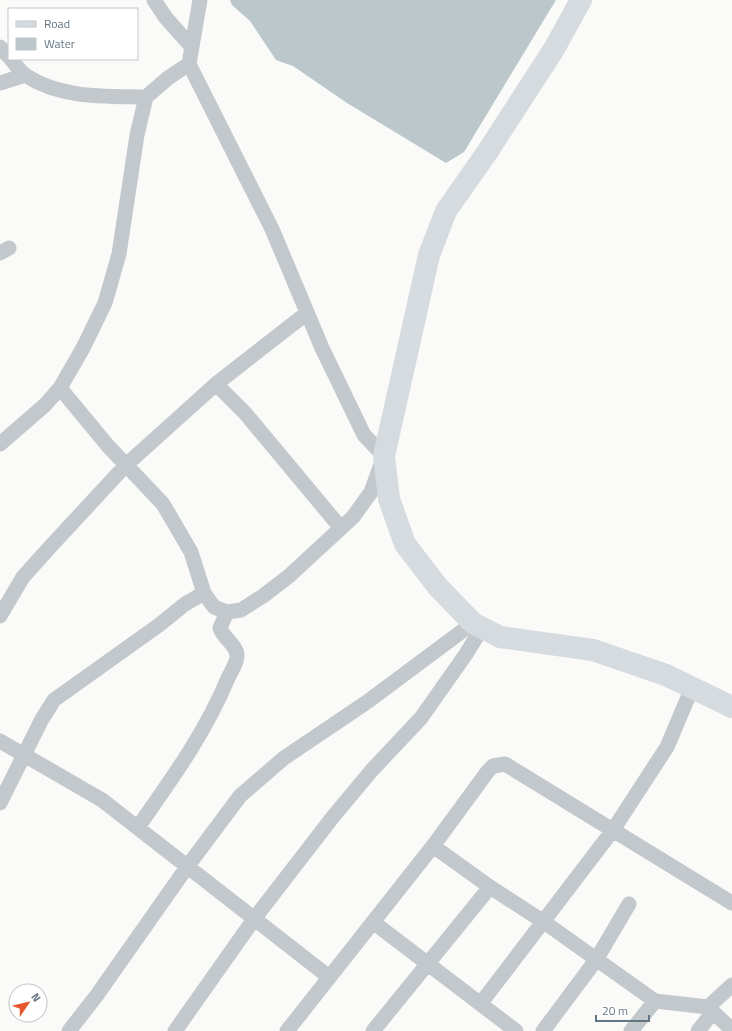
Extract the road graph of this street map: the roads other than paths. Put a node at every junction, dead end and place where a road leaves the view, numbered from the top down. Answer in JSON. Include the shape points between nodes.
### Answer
{"nodes":[{"id":1,"x":154,"y":0,"type":"edge"},
{"id":2,"x":200,"y":0,"type":"edge"},
{"id":3,"x":581,"y":0,"type":"edge"},
{"id":4,"x":0,"y":46,"type":"edge"},
{"id":5,"x":191,"y":46,"type":"junction"},
{"id":6,"x":8,"y":56,"type":"edge"},
{"id":7,"x":12,"y":60,"type":"edge"},
{"id":8,"x":189,"y":64,"type":"junction"},
{"id":9,"x":24,"y":75,"type":"junction"},
{"id":10,"x":0,"y":84,"type":"edge"},
{"id":11,"x":146,"y":97,"type":"junction"},
{"id":12,"x":307,"y":313,"type":"junction"},
{"id":13,"x":216,"y":384,"type":"junction"},
{"id":14,"x":60,"y":388,"type":"junction"},
{"id":15,"x":0,"y":444,"type":"edge"},
{"id":16,"x":384,"y":456,"type":"junction"},
{"id":17,"x":126,"y":465,"type":"junction"},
{"id":18,"x":340,"y":527,"type":"junction"},
{"id":19,"x":204,"y":593,"type":"junction"},
{"id":20,"x":227,"y":612,"type":"junction"},
{"id":21,"x":0,"y":616,"type":"edge"},
{"id":22,"x":477,"y":625,"type":"junction"},
{"id":23,"x":692,"y":688,"type":"junction"},
{"id":24,"x":732,"y":707,"type":"edge"},
{"id":25,"x":0,"y":742,"type":"edge"},
{"id":26,"x":25,"y":755,"type":"junction"},
{"id":27,"x":0,"y":803,"type":"edge"},
{"id":28,"x":138,"y":827,"type":"junction"},
{"id":29,"x":613,"y":830,"type":"junction"},
{"id":30,"x":434,"y":846,"type":"junction"},
{"id":31,"x":187,"y":866,"type":"junction"},
{"id":32,"x":490,"y":887,"type":"junction"},
{"id":33,"x":732,"y":903,"type":"edge"},
{"id":34,"x":629,"y":904,"type":"dead end"},
{"id":35,"x":254,"y":919,"type":"junction"},
{"id":36,"x":373,"y":922,"type":"junction"},
{"id":37,"x":544,"y":922,"type":"junction"},
{"id":38,"x":596,"y":960,"type":"junction"},
{"id":39,"x":428,"y":962,"type":"junction"},
{"id":40,"x":329,"y":977,"type":"junction"},
{"id":41,"x":732,"y":985,"type":"edge"},
{"id":42,"x":655,"y":1001,"type":"junction"},
{"id":43,"x":481,"y":1003,"type":"junction"},
{"id":44,"x":710,"y":1010,"type":"junction"},
{"id":45,"x":732,"y":1030,"type":"edge"},
{"id":46,"x":69,"y":1031,"type":"edge"},
{"id":47,"x":175,"y":1031,"type":"edge"},
{"id":48,"x":287,"y":1031,"type":"edge"},
{"id":49,"x":373,"y":1031,"type":"edge"},
{"id":50,"x":516,"y":1031,"type":"edge"},
{"id":51,"x":543,"y":1031,"type":"edge"},
{"id":52,"x":631,"y":1031,"type":"edge"},
{"id":53,"x":698,"y":1031,"type":"edge"}],
"edges":[{"from":1,"to":5,"type":"street"},
{"from":2,"to":5,"type":"street"},
{"from":3,"to":16,"type":"main road","via":[[554,49],[446,211],[429,255]]},
{"from":4,"to":6,"type":"street"},
{"from":5,"to":8,"type":"street"},
{"from":7,"to":9,"type":"street"},
{"from":8,"to":11,"type":"street"},
{"from":8,"to":12,"type":"street","via":[[272,229]]},
{"from":9,"to":10,"type":"street"},
{"from":9,"to":11,"type":"street","via":[[76,95]]},
{"from":11,"to":14,"type":"street","via":[[137,135],[119,254],[107,296],[83,348]]},
{"from":12,"to":13,"type":"street"},
{"from":12,"to":16,"type":"street","via":[[364,435]]},
{"from":13,"to":17,"type":"street"},
{"from":13,"to":18,"type":"street","via":[[245,413]]},
{"from":14,"to":15,"type":"street"},
{"from":14,"to":17,"type":"street"},
{"from":16,"to":18,"type":"street","via":[[371,492],[352,517]]},
{"from":16,"to":22,"type":"main road","via":[[389,499],[405,544],[438,587]]},
{"from":17,"to":19,"type":"street","via":[[163,504],[181,533],[191,552]]},
{"from":17,"to":21,"type":"street","via":[[23,577]]},
{"from":18,"to":20,"type":"street","via":[[289,576],[268,592],[241,610]]},
{"from":19,"to":20,"type":"street","via":[[214,607]]},
{"from":19,"to":26,"type":"street","via":[[185,604],[54,700]]},
{"from":20,"to":28,"type":"street","via":[[220,628],[236,651],[237,657],[222,693],[188,754]]},
{"from":22,"to":23,"type":"main road","via":[[500,637],[593,650],[666,675]]},
{"from":22,"to":31,"type":"street","via":[[284,758],[240,796]]},
{"from":22,"to":35,"type":"street","via":[[466,654],[421,718],[337,812]]},
{"from":23,"to":24,"type":"main road"},
{"from":23,"to":29,"type":"street","via":[[667,747]]},
{"from":25,"to":26,"type":"street"},
{"from":26,"to":27,"type":"street"},
{"from":26,"to":28,"type":"street","via":[[102,800]]},
{"from":28,"to":31,"type":"street"},
{"from":29,"to":30,"type":"street","via":[[505,764],[498,764],[488,771]]},
{"from":29,"to":33,"type":"street"},
{"from":29,"to":37,"type":"street"},
{"from":30,"to":32,"type":"street"},
{"from":30,"to":36,"type":"street"},
{"from":31,"to":35,"type":"street"},
{"from":31,"to":46,"type":"street","via":[[106,983]]},
{"from":32,"to":37,"type":"street"},
{"from":32,"to":39,"type":"street"},
{"from":34,"to":38,"type":"street"},
{"from":35,"to":40,"type":"street"},
{"from":35,"to":47,"type":"street"},
{"from":36,"to":39,"type":"street"},
{"from":36,"to":40,"type":"street"},
{"from":37,"to":38,"type":"street"},
{"from":37,"to":43,"type":"street"},
{"from":38,"to":42,"type":"street"},
{"from":38,"to":51,"type":"street"},
{"from":39,"to":43,"type":"street"},
{"from":39,"to":49,"type":"street"},
{"from":40,"to":48,"type":"street"},
{"from":41,"to":44,"type":"street"},
{"from":42,"to":44,"type":"street"},
{"from":42,"to":52,"type":"street"},
{"from":43,"to":50,"type":"street"},
{"from":44,"to":45,"type":"street"},
{"from":44,"to":53,"type":"street"}]}
